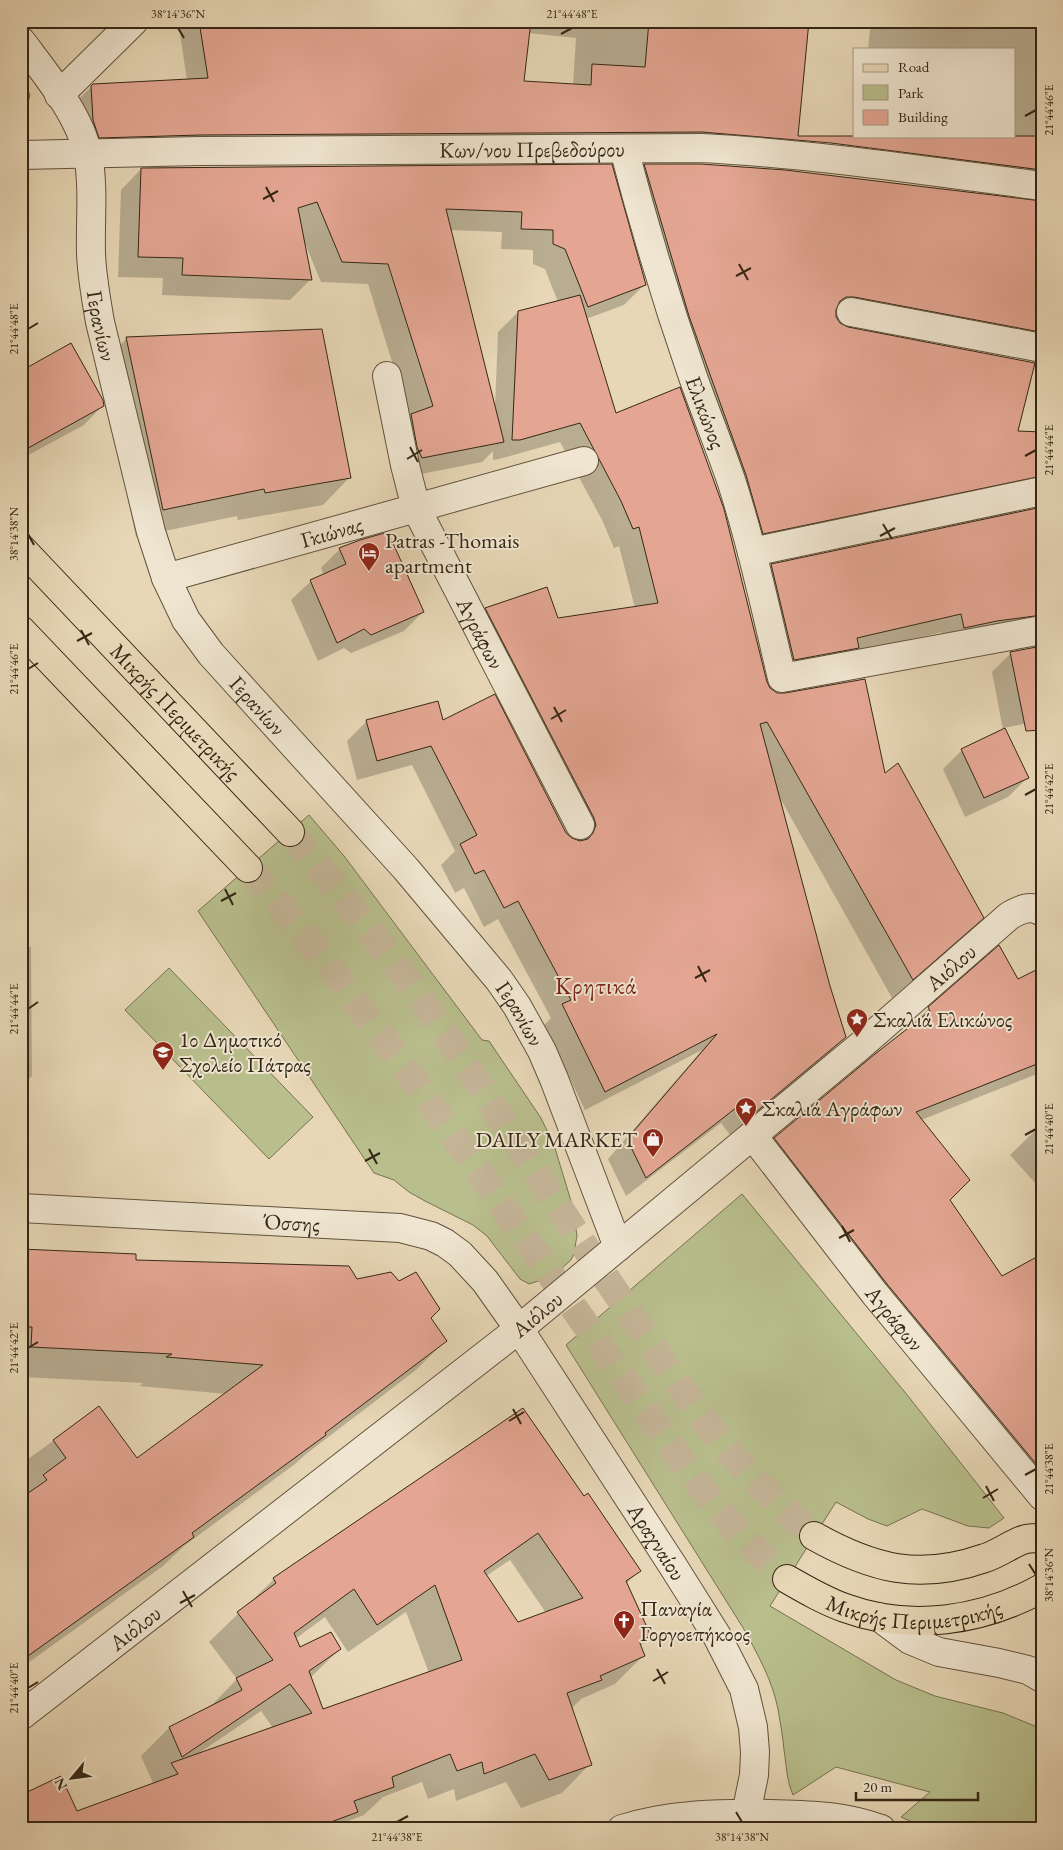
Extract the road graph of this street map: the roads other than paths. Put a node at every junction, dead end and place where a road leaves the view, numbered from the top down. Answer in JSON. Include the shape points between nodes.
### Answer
{"nodes":[{"id":1,"x":134,"y":21,"type":"edge"},
{"id":2,"x":21,"y":41,"type":"edge"},
{"id":3,"x":59,"y":94,"type":"junction"},
{"id":4,"x":624,"y":149,"type":"junction"},
{"id":5,"x":88,"y":154,"type":"junction"},
{"id":6,"x":21,"y":156,"type":"edge"},
{"id":7,"x":1042,"y":186,"type":"edge"},
{"id":8,"x":851,"y":312,"type":"dead end"},
{"id":9,"x":1042,"y":348,"type":"edge"},
{"id":10,"x":387,"y":376,"type":"dead end"},
{"id":11,"x":584,"y":460,"type":"dead end"},
{"id":12,"x":1042,"y":491,"type":"edge"},
{"id":13,"x":416,"y":508,"type":"junction"},
{"id":14,"x":21,"y":548,"type":"edge"},
{"id":15,"x":752,"y":552,"type":"junction"},
{"id":16,"x":166,"y":578,"type":"junction"},
{"id":17,"x":21,"y":630,"type":"edge"},
{"id":18,"x":1042,"y":630,"type":"edge"},
{"id":19,"x":580,"y":825,"type":"dead end"},
{"id":20,"x":290,"y":832,"type":"tunnel mouth"},
{"id":21,"x":248,"y":868,"type":"tunnel mouth"},
{"id":22,"x":1042,"y":912,"type":"edge"},
{"id":23,"x":752,"y":1136,"type":"junction"},
{"id":24,"x":21,"y":1208,"type":"edge"},
{"id":25,"x":618,"y":1247,"type":"junction"},
{"id":26,"x":519,"y":1329,"type":"junction"},
{"id":27,"x":1042,"y":1496,"type":"edge"},
{"id":28,"x":814,"y":1536,"type":"tunnel mouth"},
{"id":29,"x":1042,"y":1538,"type":"edge"},
{"id":30,"x":787,"y":1579,"type":"tunnel mouth"},
{"id":31,"x":1042,"y":1588,"type":"edge"},
{"id":32,"x":879,"y":1617,"type":"junction"},
{"id":33,"x":1042,"y":1678,"type":"edge"},
{"id":34,"x":21,"y":1716,"type":"edge"},
{"id":35,"x":745,"y":1821,"type":"edge"},
{"id":36,"x":622,"y":1829,"type":"edge"},
{"id":37,"x":880,"y":1829,"type":"edge"}],
"edges":[{"from":1,"to":3,"type":"street"},
{"from":2,"to":3,"type":"street","name":"Γερανίων"},
{"from":3,"to":5,"type":"street","name":"Γερανίων","via":[[74,117]]},
{"from":4,"to":5,"type":"street","name":"Κων/νου Πρεβεδούρου"},
{"from":4,"to":7,"type":"street","name":"Κων/νου Πρεβεδούρου","via":[[701,148],[763,152],[874,163]]},
{"from":4,"to":15,"type":"street","name":"Ελικώνος","via":[[663,284]]},
{"from":5,"to":6,"type":"street","name":"Κων/νου Πρεβεδούρου"},
{"from":5,"to":16,"type":"street","name":"Γερανίων","via":[[92,202],[91,254],[100,322],[151,532]]},
{"from":8,"to":9,"type":"street"},
{"from":10,"to":13,"type":"street","name":"Αγράφων"},
{"from":11,"to":13,"type":"street","name":"Γκιώνας"},
{"from":12,"to":15,"type":"street"},
{"from":13,"to":16,"type":"street","name":"Γκιώνας"},
{"from":13,"to":19,"type":"street","name":"Αγράφων"},
{"from":14,"to":20,"type":"main road","name":"Μικρής Περιμετρικής"},
{"from":15,"to":18,"type":"street","name":"Ελικώνος","via":[[782,678]]},
{"from":16,"to":25,"type":"street","name":"Γερανίων","via":[[186,620],[211,654],[406,869],[508,993],[530,1028],[551,1072]]},
{"from":17,"to":21,"type":"main road"},
{"from":22,"to":23,"type":"street","name":"Αιόλου","via":[[1028,908],[1009,916]]},
{"from":23,"to":25,"type":"street","name":"Αιόλου"},
{"from":23,"to":27,"type":"street","name":"Αγράφων","via":[[875,1294]]},
{"from":24,"to":26,"type":"street","name":"Όσσης","via":[[374,1225],[415,1230],[445,1243],[460,1254]]},
{"from":25,"to":26,"type":"street","name":"Αιόλου"},
{"from":26,"to":34,"type":"street","name":"Αιόλου"},
{"from":26,"to":35,"type":"street","name":"Αραχναίου","via":[[717,1636],[744,1689],[755,1752]]},
{"from":28,"to":29,"type":"main road","name":"Μικρής Περιμετρικής","via":[[872,1564],[936,1570],[967,1565],[1026,1539]]},
{"from":30,"to":32,"type":"main road","name":"Μικρής Περιμετρικής","via":[[846,1609]]},
{"from":31,"to":32,"type":"main road","name":"Μικρής Περιμετρικής","via":[[988,1612],[952,1619],[916,1621]]},
{"from":32,"to":33,"type":"street","via":[[910,1640],[939,1652],[999,1662],[1028,1670]]},
{"from":35,"to":36,"type":"street","via":[[702,1814],[667,1818]]},
{"from":35,"to":37,"type":"street","via":[[804,1814],[838,1817]]}]}
